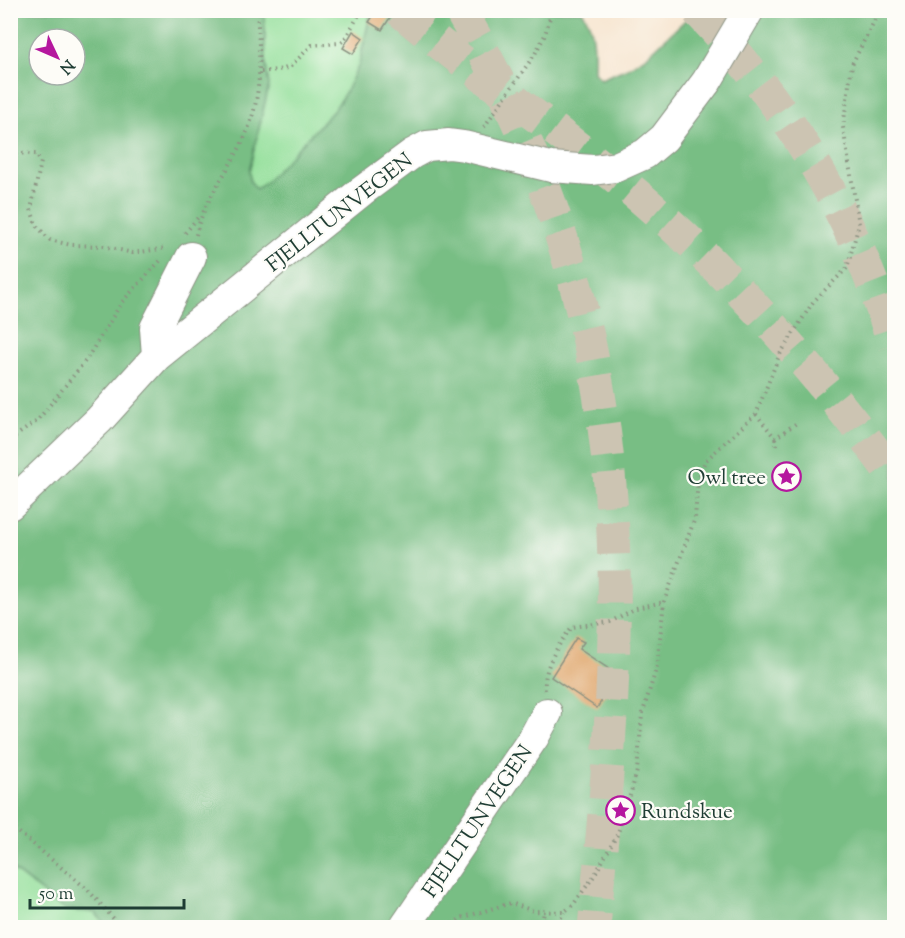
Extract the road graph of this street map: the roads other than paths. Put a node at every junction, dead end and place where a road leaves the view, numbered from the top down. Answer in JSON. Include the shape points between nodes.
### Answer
{"nodes":[{"id":1,"x":749,"y":10,"type":"edge"},
{"id":2,"x":185,"y":248,"type":"road end"},
{"id":3,"x":157,"y":356,"type":"junction"},
{"id":4,"x":10,"y":505,"type":"edge"},
{"id":5,"x":548,"y":713,"type":"road end"},
{"id":6,"x":404,"y":927,"type":"edge"}],
"edges":[{"from":1,"to":3,"type":"street","name":"FJELLTUNVEGEN","via":[[688,109],[645,154],[593,170],[551,166],[470,148],[427,146],[362,191]]},
{"from":2,"to":3,"type":"street","via":[[155,328]]},
{"from":3,"to":4,"type":"street","name":"FJELLTUNVEGEN","via":[[99,420]]},
{"from":5,"to":6,"type":"street","name":"FJELLTUNVEGEN"}]}
